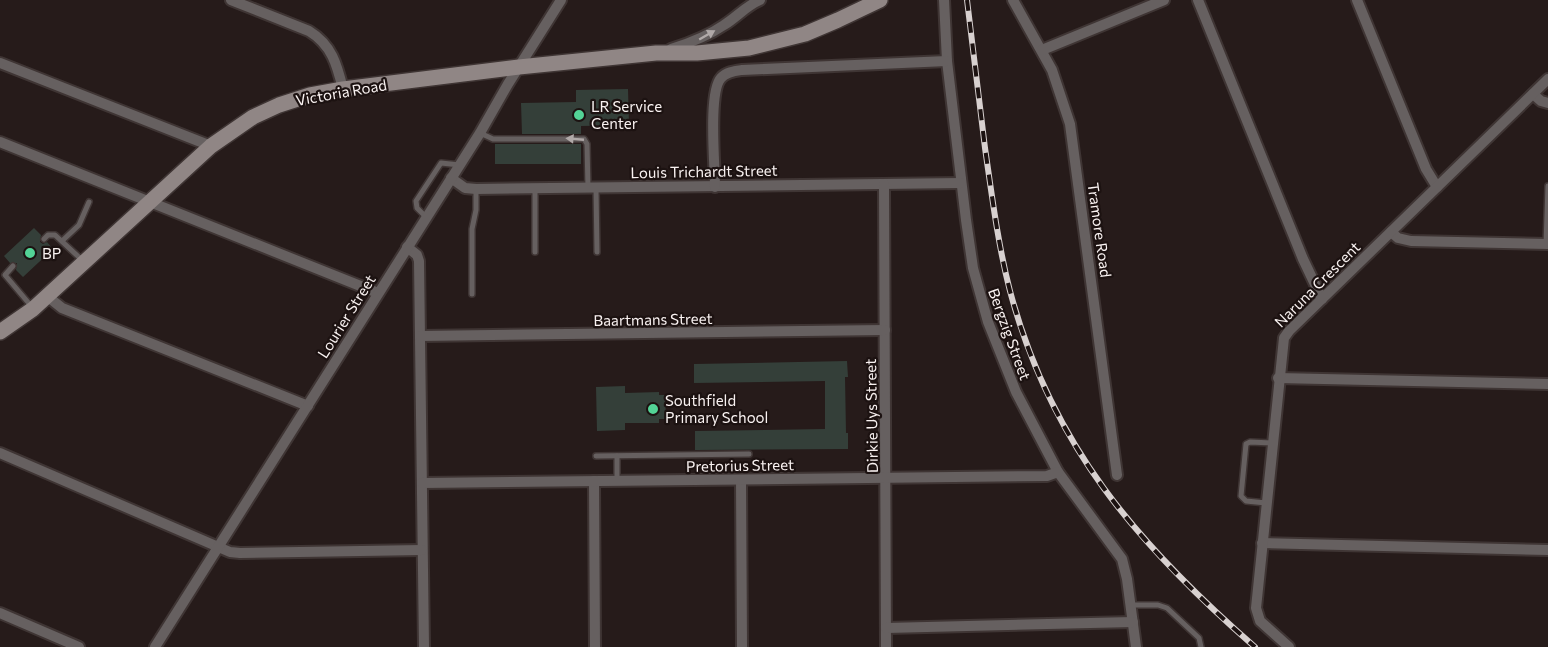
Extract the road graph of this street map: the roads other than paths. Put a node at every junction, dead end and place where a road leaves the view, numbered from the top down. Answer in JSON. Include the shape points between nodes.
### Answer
{"nodes":[{"id":1,"x":231,"y":0,"type":"edge"},
{"id":2,"x":561,"y":0,"type":"edge"},
{"id":3,"x":880,"y":0,"type":"edge"},
{"id":4,"x":944,"y":0,"type":"edge"},
{"id":5,"x":1013,"y":0,"type":"edge"},
{"id":6,"x":1164,"y":0,"type":"edge"},
{"id":7,"x":1198,"y":0,"type":"edge"},
{"id":8,"x":1357,"y":0,"type":"edge"},
{"id":9,"x":753,"y":1,"type":"edge"},
{"id":10,"x":1042,"y":50,"type":"junction"},
{"id":11,"x":656,"y":53,"type":"junction"},
{"id":12,"x":946,"y":61,"type":"junction"},
{"id":13,"x":0,"y":63,"type":"edge"},
{"id":14,"x":519,"y":67,"type":"junction"},
{"id":15,"x":1548,"y":79,"type":"edge"},
{"id":16,"x":343,"y":89,"type":"junction"},
{"id":17,"x":1533,"y":94,"type":"junction"},
{"id":18,"x":1548,"y":102,"type":"edge"},
{"id":19,"x":480,"y":133,"type":"junction"},
{"id":20,"x":0,"y":142,"type":"edge"},
{"id":21,"x":211,"y":146,"type":"junction"},
{"id":22,"x":460,"y":165,"type":"junction"},
{"id":23,"x":451,"y":178,"type":"junction"},
{"id":24,"x":961,"y":183,"type":"junction"},
{"id":25,"x":884,"y":184,"type":"junction"},
{"id":26,"x":1548,"y":186,"type":"edge"},
{"id":27,"x":715,"y":187,"type":"junction"},
{"id":28,"x":1437,"y":187,"type":"junction"},
{"id":29,"x":535,"y":188,"type":"junction"},
{"id":30,"x":592,"y":188,"type":"junction"},
{"id":31,"x":476,"y":189,"type":"junction"},
{"id":32,"x":151,"y":201,"type":"junction"},
{"id":33,"x":88,"y":202,"type":"dead end"},
{"id":34,"x":426,"y":217,"type":"junction"},
{"id":35,"x":1391,"y":231,"type":"junction"},
{"id":36,"x":44,"y":238,"type":"dead end"},
{"id":37,"x":62,"y":241,"type":"junction"},
{"id":38,"x":1547,"y":244,"type":"edge"},
{"id":39,"x":407,"y":248,"type":"junction"},
{"id":40,"x":535,"y":252,"type":"dead end"},
{"id":41,"x":597,"y":252,"type":"dead end"},
{"id":42,"x":84,"y":262,"type":"junction"},
{"id":43,"x":13,"y":266,"type":"dead end"},
{"id":44,"x":0,"y":270,"type":"edge"},
{"id":45,"x":5,"y":275,"type":"junction"},
{"id":46,"x":378,"y":293,"type":"junction"},
{"id":47,"x":472,"y":294,"type":"dead end"},
{"id":48,"x":47,"y":296,"type":"junction"},
{"id":49,"x":1322,"y":299,"type":"junction"},
{"id":50,"x":33,"y":309,"type":"junction"},
{"id":51,"x":885,"y":330,"type":"junction"},
{"id":52,"x":0,"y":332,"type":"edge"},
{"id":53,"x":420,"y":336,"type":"junction"},
{"id":54,"x":1278,"y":378,"type":"junction"},
{"id":55,"x":1548,"y":384,"type":"edge"},
{"id":56,"x":308,"y":406,"type":"junction"},
{"id":57,"x":1272,"y":443,"type":"junction"},
{"id":58,"x":0,"y":453,"type":"edge"},
{"id":59,"x":749,"y":454,"type":"dead end"},
{"id":60,"x":596,"y":456,"type":"dead end"},
{"id":61,"x":617,"y":456,"type":"junction"},
{"id":62,"x":1058,"y":472,"type":"junction"},
{"id":63,"x":1117,"y":475,"type":"dead end"},
{"id":64,"x":887,"y":477,"type":"junction"},
{"id":65,"x":741,"y":480,"type":"junction"},
{"id":66,"x":594,"y":481,"type":"junction"},
{"id":67,"x":617,"y":481,"type":"junction"},
{"id":68,"x":422,"y":483,"type":"junction"},
{"id":69,"x":1266,"y":503,"type":"junction"},
{"id":70,"x":1262,"y":543,"type":"junction"},
{"id":71,"x":218,"y":548,"type":"junction"},
{"id":72,"x":422,"y":550,"type":"junction"},
{"id":73,"x":1548,"y":550,"type":"edge"},
{"id":74,"x":1131,"y":605,"type":"junction"},
{"id":75,"x":0,"y":613,"type":"edge"},
{"id":76,"x":1133,"y":622,"type":"junction"},
{"id":77,"x":886,"y":628,"type":"junction"},
{"id":78,"x":79,"y":647,"type":"edge"},
{"id":79,"x":155,"y":647,"type":"edge"},
{"id":80,"x":424,"y":647,"type":"edge"},
{"id":81,"x":595,"y":647,"type":"edge"},
{"id":82,"x":742,"y":647,"type":"edge"},
{"id":83,"x":886,"y":647,"type":"edge"},
{"id":84,"x":1136,"y":647,"type":"edge"},
{"id":85,"x":1201,"y":647,"type":"edge"},
{"id":86,"x":1289,"y":647,"type":"edge"}],
"edges":[{"from":1,"to":16,"type":"street","via":[[319,37],[333,54]]},
{"from":2,"to":14,"type":"street","name":"Lourier Street"},
{"from":3,"to":11,"type":"street","name":"Victoria Road","via":[[805,34],[774,42],[724,51]]},
{"from":4,"to":12,"type":"street","name":"Bergzig Street"},
{"from":5,"to":10,"type":"street","name":"Tramore Road"},
{"from":6,"to":10,"type":"street"},
{"from":7,"to":49,"type":"street"},
{"from":8,"to":28,"type":"street"},
{"from":11,"to":9,"type":"street","name":"Victoria Road","one_way":true,"via":[[698,40],[725,25]]},
{"from":10,"to":63,"type":"street","name":"Tramore Road","via":[[1070,124]]},
{"from":11,"to":14,"type":"street","name":"Victoria Road"},
{"from":12,"to":24,"type":"street","name":"Bergzig Street"},
{"from":12,"to":27,"type":"street","via":[[732,71],[717,84],[714,103]]},
{"from":13,"to":21,"type":"street"},
{"from":14,"to":16,"type":"street","name":"Victoria Road"},
{"from":14,"to":19,"type":"street","name":"Lourier Street"},
{"from":15,"to":17,"type":"street","name":"Naruna Crescent"},
{"from":16,"to":21,"type":"street","name":"Victoria Road","via":[[279,105],[253,117]]},
{"from":17,"to":18,"type":"street"},
{"from":17,"to":28,"type":"street","name":"Naruna Crescent"},
{"from":19,"to":22,"type":"street","name":"Lourier Street"},
{"from":30,"to":19,"type":"lane","one_way":true,"via":[[584,139],[494,139]]},
{"from":20,"to":32,"type":"street"},
{"from":21,"to":32,"type":"street","name":"Victoria Road"},
{"from":22,"to":23,"type":"street","name":"Lourier Street"},
{"from":22,"to":34,"type":"lane","via":[[444,162],[438,166],[416,201]]},
{"from":23,"to":31,"type":"street","name":"Louis Trichardt Street","via":[[465,188]]},
{"from":23,"to":34,"type":"street","name":"Lourier Street"},
{"from":24,"to":25,"type":"street","name":"Louis Trichardt Street"},
{"from":24,"to":62,"type":"street","name":"Bergzig Street","via":[[973,268],[988,322],[1016,392]]},
{"from":25,"to":27,"type":"street","name":"Louis Trichardt Street"},
{"from":25,"to":51,"type":"street","name":"Dirkie Uys Street"},
{"from":26,"to":38,"type":"lane"},
{"from":27,"to":30,"type":"street","name":"Louis Trichardt Street"},
{"from":28,"to":35,"type":"street","name":"Naruna Crescent"},
{"from":29,"to":30,"type":"street","name":"Louis Trichardt Street"},
{"from":29,"to":31,"type":"street","name":"Louis Trichardt Street"},
{"from":29,"to":40,"type":"lane"},
{"from":30,"to":41,"type":"lane"},
{"from":31,"to":47,"type":"lane"},
{"from":32,"to":42,"type":"street","name":"Victoria Road"},
{"from":32,"to":46,"type":"street"},
{"from":33,"to":37,"type":"lane","via":[[79,225]]},
{"from":34,"to":39,"type":"street","name":"Lourier Street"},
{"from":35,"to":38,"type":"street","via":[[1405,240]]},
{"from":35,"to":49,"type":"street","name":"Naruna Crescent"},
{"from":36,"to":37,"type":"lane","via":[[52,235]]},
{"from":37,"to":42,"type":"lane"},
{"from":39,"to":46,"type":"street","name":"Lourier Street"},
{"from":39,"to":53,"type":"street","via":[[419,258]]},
{"from":42,"to":48,"type":"street","name":"Victoria Road"},
{"from":43,"to":45,"type":"lane"},
{"from":44,"to":45,"type":"lane"},
{"from":45,"to":50,"type":"lane"},
{"from":46,"to":56,"type":"street","name":"Lourier Street"},
{"from":48,"to":50,"type":"street","name":"Victoria Road"},
{"from":48,"to":56,"type":"street","via":[[62,308]]},
{"from":49,"to":54,"type":"street","name":"Naruna Crescent","via":[[1284,339]]},
{"from":50,"to":52,"type":"street","name":"Victoria Road"},
{"from":51,"to":53,"type":"street","name":"Baartmans Street"},
{"from":51,"to":64,"type":"street","name":"Dirkie Uys Street"},
{"from":53,"to":68,"type":"street"},
{"from":54,"to":55,"type":"street"},
{"from":54,"to":57,"type":"street","name":"Naruna Crescent"},
{"from":56,"to":71,"type":"street","name":"Lourier Street"},
{"from":57,"to":69,"type":"street","name":"Naruna Crescent"},
{"from":57,"to":69,"type":"lane","via":[[1246,444],[1240,496],[1246,501]]},
{"from":58,"to":71,"type":"street"},
{"from":59,"to":61,"type":"lane"},
{"from":60,"to":61,"type":"lane"},
{"from":61,"to":67,"type":"lane"},
{"from":62,"to":64,"type":"street","name":"Pretorius Street","via":[[1047,476]]},
{"from":62,"to":74,"type":"street","name":"Bergzig Street","via":[[1122,559]]},
{"from":64,"to":65,"type":"street","name":"Pretorius Street"},
{"from":64,"to":77,"type":"street","name":"Dirkie Uys Street"},
{"from":65,"to":67,"type":"street","name":"Pretorius Street"},
{"from":65,"to":82,"type":"street"},
{"from":66,"to":67,"type":"street","name":"Pretorius Street"},
{"from":66,"to":68,"type":"street","name":"Pretorius Street"},
{"from":66,"to":81,"type":"street"},
{"from":68,"to":72,"type":"street"},
{"from":69,"to":70,"type":"street","name":"Naruna Crescent"},
{"from":70,"to":73,"type":"street"},
{"from":70,"to":86,"type":"street","name":"Naruna Crescent","via":[[1258,618]]},
{"from":71,"to":72,"type":"street","via":[[240,553]]},
{"from":71,"to":79,"type":"street","name":"Lourier Street"},
{"from":72,"to":80,"type":"street"},
{"from":74,"to":76,"type":"street","name":"Bergzig Street"},
{"from":74,"to":85,"type":"lane","via":[[1158,604],[1167,608],[1199,638]]},
{"from":75,"to":78,"type":"street"},
{"from":76,"to":77,"type":"street"},
{"from":76,"to":84,"type":"street","name":"Bergzig Street"},
{"from":77,"to":83,"type":"street","name":"Dirkie Uys Street"}]}
